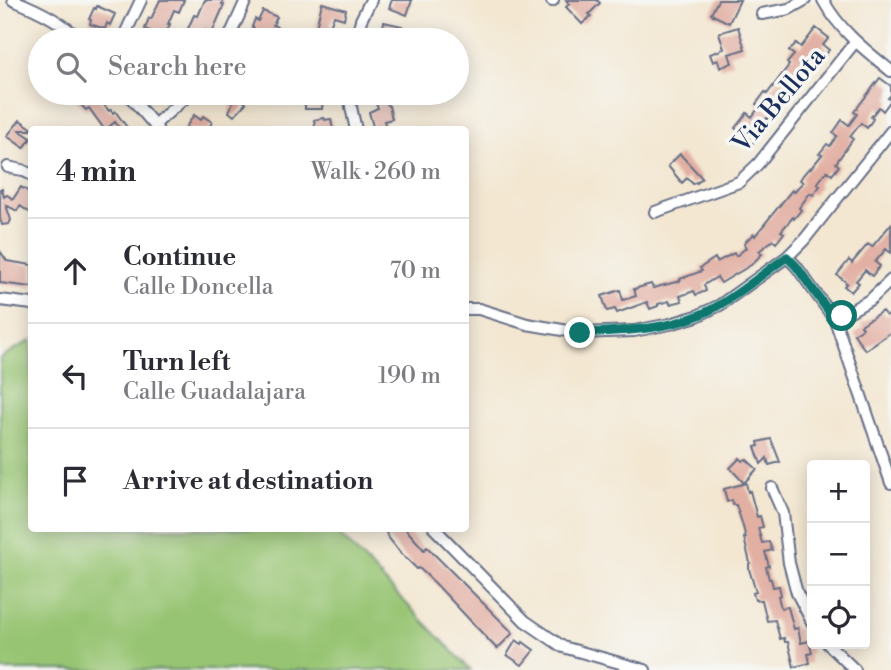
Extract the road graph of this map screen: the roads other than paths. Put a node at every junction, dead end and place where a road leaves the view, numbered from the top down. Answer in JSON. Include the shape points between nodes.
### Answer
{"nodes":[{"id":1,"x":13,"y":0,"type":"edge"},
{"id":2,"x":141,"y":0,"type":"edge"},
{"id":3,"x":246,"y":0,"type":"edge"},
{"id":4,"x":371,"y":0,"type":"edge"},
{"id":5,"x":805,"y":0,"type":"edge"},
{"id":6,"x":823,"y":0,"type":"edge"},
{"id":7,"x":33,"y":4,"type":"edge"},
{"id":8,"x":762,"y":14,"type":"dead end"},
{"id":9,"x":66,"y":28,"type":"edge"},
{"id":10,"x":128,"y":28,"type":"edge"},
{"id":11,"x":233,"y":28,"type":"edge"},
{"id":12,"x":359,"y":28,"type":"edge"},
{"id":13,"x":855,"y":42,"type":"junction"},
{"id":14,"x":891,"y":71,"type":"edge"},
{"id":15,"x":137,"y":105,"type":"edge"},
{"id":16,"x":179,"y":105,"type":"edge"},
{"id":17,"x":351,"y":105,"type":"edge"},
{"id":18,"x":155,"y":126,"type":"edge"},
{"id":19,"x":157,"y":126,"type":"edge"},
{"id":20,"x":355,"y":126,"type":"edge"},
{"id":21,"x":891,"y":131,"type":"edge"},
{"id":22,"x":8,"y":167,"type":"dead end"},
{"id":23,"x":28,"y":173,"type":"edge"},
{"id":24,"x":655,"y":212,"type":"dead end"},
{"id":25,"x":787,"y":257,"type":"junction"},
{"id":26,"x":891,"y":280,"type":"edge"},
{"id":27,"x":0,"y":300,"type":"edge"},
{"id":28,"x":28,"y":304,"type":"edge"},
{"id":29,"x":469,"y":309,"type":"edge"},
{"id":30,"x":835,"y":320,"type":"junction"},
{"id":31,"x":891,"y":483,"type":"edge"},
{"id":32,"x":772,"y":488,"type":"dead end"},
{"id":33,"x":438,"y":532,"type":"edge"},
{"id":34,"x":807,"y":612,"type":"edge"},
{"id":35,"x":833,"y":649,"type":"edge"},
{"id":36,"x":645,"y":670,"type":"edge"},
{"id":37,"x":855,"y":670,"type":"edge"}],
"edges":[{"from":1,"to":7,"type":"street"},
{"from":2,"to":10,"type":"street"},
{"from":3,"to":11,"type":"street"},
{"from":4,"to":12,"type":"street"},
{"from":5,"to":8,"type":"street","via":[[789,9]]},
{"from":6,"to":13,"type":"street"},
{"from":7,"to":9,"type":"street"},
{"from":13,"to":14,"type":"street"},
{"from":13,"to":24,"type":"street","name":"Via Bellota","via":[[758,164],[738,182]]},
{"from":15,"to":18,"type":"street"},
{"from":16,"to":19,"type":"street"},
{"from":17,"to":20,"type":"street"},
{"from":21,"to":25,"type":"street"},
{"from":22,"to":23,"type":"street"},
{"from":25,"to":29,"type":"street","via":[[720,305],[670,324],[634,331],[580,333]]},
{"from":25,"to":30,"type":"street"},
{"from":26,"to":30,"type":"street","via":[[871,299]]},
{"from":27,"to":28,"type":"street"},
{"from":30,"to":31,"type":"street"},
{"from":32,"to":34,"type":"street","via":[[783,513],[797,593]]},
{"from":33,"to":36,"type":"street","via":[[525,621],[563,647]]},
{"from":35,"to":37,"type":"street"}]}
